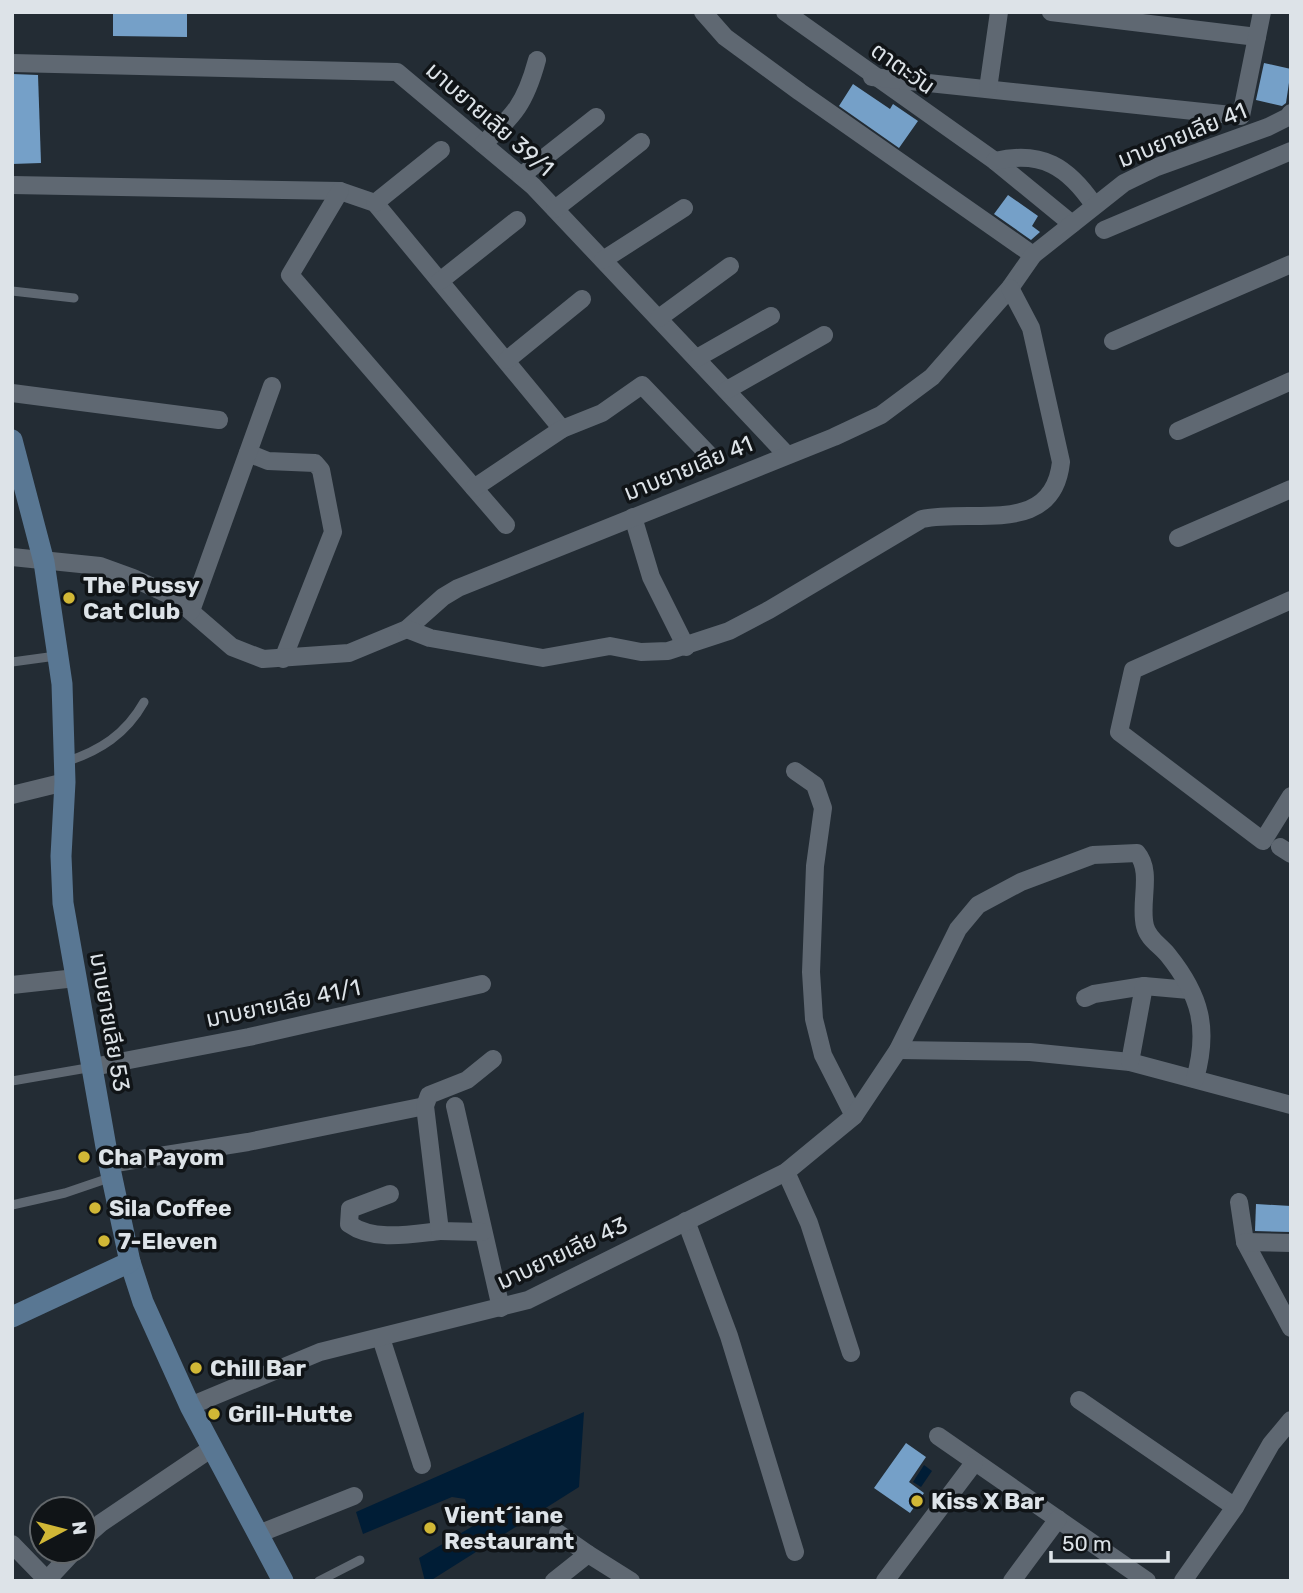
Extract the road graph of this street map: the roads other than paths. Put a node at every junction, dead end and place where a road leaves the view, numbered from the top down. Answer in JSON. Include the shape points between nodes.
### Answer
{"nodes":[{"id":1,"x":703,"y":12,"type":"edge"},
{"id":2,"x":785,"y":12,"type":"edge"},
{"id":3,"x":999,"y":12,"type":"edge"},
{"id":4,"x":1051,"y":12,"type":"edge"},
{"id":5,"x":1262,"y":12,"type":"edge"},
{"id":6,"x":1257,"y":37,"type":"junction"},
{"id":7,"x":537,"y":61,"type":"dead end"},
{"id":8,"x":12,"y":63,"type":"edge"},
{"id":9,"x":872,"y":76,"type":"junction"},
{"id":10,"x":988,"y":89,"type":"junction"},
{"id":11,"x":596,"y":117,"type":"dead end"},
{"id":12,"x":1290,"y":119,"type":"edge"},
{"id":13,"x":1268,"y":127,"type":"junction"},
{"id":14,"x":641,"y":142,"type":"dead end"},
{"id":15,"x":483,"y":144,"type":"junction"},
{"id":16,"x":441,"y":150,"type":"dead end"},
{"id":17,"x":1287,"y":156,"type":"edge"},
{"id":18,"x":995,"y":161,"type":"junction"},
{"id":19,"x":521,"y":176,"type":"junction"},
{"id":20,"x":12,"y":185,"type":"edge"},
{"id":21,"x":340,"y":191,"type":"junction"},
{"id":22,"x":376,"y":203,"type":"junction"},
{"id":23,"x":1094,"y":205,"type":"junction"},
{"id":24,"x":684,"y":208,"type":"dead end"},
{"id":25,"x":555,"y":209,"type":"junction"},
{"id":26,"x":516,"y":220,"type":"dead end"},
{"id":27,"x":1072,"y":224,"type":"junction"},
{"id":28,"x":1104,"y":230,"type":"dead end"},
{"id":29,"x":1033,"y":255,"type":"junction"},
{"id":30,"x":603,"y":260,"type":"junction"},
{"id":31,"x":1291,"y":264,"type":"edge"},
{"id":32,"x":730,"y":266,"type":"dead end"},
{"id":33,"x":440,"y":281,"type":"junction"},
{"id":34,"x":1010,"y":288,"type":"junction"},
{"id":35,"x":12,"y":291,"type":"edge"},
{"id":36,"x":74,"y":298,"type":"dead end"},
{"id":37,"x":582,"y":299,"type":"dead end"},
{"id":38,"x":771,"y":316,"type":"dead end"},
{"id":39,"x":659,"y":318,"type":"junction"},
{"id":40,"x":824,"y":335,"type":"dead end"},
{"id":41,"x":1113,"y":341,"type":"dead end"},
{"id":42,"x":697,"y":358,"type":"junction"},
{"id":43,"x":507,"y":360,"type":"junction"},
{"id":44,"x":1291,"y":381,"type":"edge"},
{"id":45,"x":272,"y":386,"type":"dead end"},
{"id":46,"x":727,"y":390,"type":"junction"},
{"id":47,"x":12,"y":393,"type":"edge"},
{"id":48,"x":219,"y":421,"type":"dead end"},
{"id":49,"x":562,"y":429,"type":"junction"},
{"id":50,"x":1178,"y":431,"type":"dead end"},
{"id":51,"x":12,"y":440,"type":"edge"},
{"id":52,"x":248,"y":453,"type":"junction"},
{"id":53,"x":786,"y":454,"type":"junction"},
{"id":54,"x":713,"y":459,"type":"dead end"},
{"id":55,"x":474,"y":488,"type":"junction"},
{"id":56,"x":1291,"y":489,"type":"edge"},
{"id":57,"x":633,"y":517,"type":"junction"},
{"id":58,"x":506,"y":525,"type":"dead end"},
{"id":59,"x":1178,"y":538,"type":"dead end"},
{"id":60,"x":12,"y":557,"type":"edge"},
{"id":61,"x":44,"y":562,"type":"junction"},
{"id":62,"x":1291,"y":600,"type":"edge"},
{"id":63,"x":191,"y":611,"type":"junction"},
{"id":64,"x":407,"y":629,"type":"junction"},
{"id":65,"x":686,"y":647,"type":"junction"},
{"id":66,"x":58,"y":656,"type":"junction"},
{"id":67,"x":283,"y":659,"type":"junction"},
{"id":68,"x":12,"y":662,"type":"edge"},
{"id":69,"x":144,"y":702,"type":"dead end"},
{"id":70,"x":795,"y":771,"type":"dead end"},
{"id":71,"x":65,"y":772,"type":"junction"},
{"id":72,"x":12,"y":795,"type":"edge"},
{"id":73,"x":1291,"y":796,"type":"edge"},
{"id":74,"x":76,"y":978,"type":"junction"},
{"id":75,"x":482,"y":984,"type":"dead end"},
{"id":76,"x":12,"y":985,"type":"edge"},
{"id":77,"x":1144,"y":986,"type":"junction"},
{"id":78,"x":1189,"y":990,"type":"junction"},
{"id":79,"x":1086,"y":998,"type":"dead end"},
{"id":80,"x":898,"y":1050,"type":"junction"},
{"id":81,"x":493,"y":1059,"type":"dead end"},
{"id":82,"x":1130,"y":1062,"type":"junction"},
{"id":83,"x":93,"y":1067,"type":"junction"},
{"id":84,"x":1195,"y":1079,"type":"junction"},
{"id":85,"x":12,"y":1082,"type":"edge"},
{"id":86,"x":1291,"y":1105,"type":"edge"},
{"id":87,"x":425,"y":1106,"type":"junction"},
{"id":88,"x":455,"y":1106,"type":"dead end"},
{"id":89,"x":853,"y":1116,"type":"junction"},
{"id":90,"x":110,"y":1171,"type":"junction"},
{"id":91,"x":786,"y":1172,"type":"junction"},
{"id":92,"x":390,"y":1194,"type":"dead end"},
{"id":93,"x":1239,"y":1202,"type":"dead end"},
{"id":94,"x":12,"y":1205,"type":"edge"},
{"id":95,"x":686,"y":1222,"type":"junction"},
{"id":96,"x":440,"y":1231,"type":"junction"},
{"id":97,"x":482,"y":1232,"type":"junction"},
{"id":98,"x":1245,"y":1242,"type":"junction"},
{"id":99,"x":1291,"y":1243,"type":"edge"},
{"id":100,"x":130,"y":1262,"type":"junction"},
{"id":101,"x":501,"y":1308,"type":"junction"},
{"id":102,"x":12,"y":1317,"type":"edge"},
{"id":103,"x":1291,"y":1328,"type":"edge"},
{"id":104,"x":381,"y":1338,"type":"junction"},
{"id":105,"x":851,"y":1353,"type":"dead end"},
{"id":106,"x":1079,"y":1400,"type":"dead end"},
{"id":107,"x":190,"y":1406,"type":"junction"},
{"id":108,"x":1291,"y":1420,"type":"edge"},
{"id":109,"x":938,"y":1436,"type":"dead end"},
{"id":110,"x":212,"y":1448,"type":"junction"},
{"id":111,"x":974,"y":1463,"type":"junction"},
{"id":112,"x":422,"y":1465,"type":"dead end"},
{"id":113,"x":354,"y":1496,"type":"dead end"},
{"id":114,"x":1235,"y":1507,"type":"junction"},
{"id":115,"x":1058,"y":1519,"type":"junction"},
{"id":116,"x":98,"y":1526,"type":"edge"},
{"id":117,"x":558,"y":1532,"type":"dead end"},
{"id":118,"x":258,"y":1534,"type":"junction"},
{"id":119,"x":12,"y":1544,"type":"edge"},
{"id":120,"x":795,"y":1552,"type":"dead end"},
{"id":121,"x":588,"y":1554,"type":"junction"},
{"id":122,"x":360,"y":1560,"type":"dead end"},
{"id":123,"x":61,"y":1565,"type":"edge"},
{"id":124,"x":47,"y":1580,"type":"edge"},
{"id":125,"x":283,"y":1581,"type":"edge"},
{"id":126,"x":319,"y":1581,"type":"edge"},
{"id":127,"x":554,"y":1581,"type":"edge"},
{"id":128,"x":631,"y":1581,"type":"edge"},
{"id":129,"x":885,"y":1581,"type":"edge"},
{"id":130,"x":1012,"y":1581,"type":"edge"},
{"id":131,"x":1147,"y":1581,"type":"edge"},
{"id":132,"x":1183,"y":1581,"type":"edge"}],
"edges":[{"from":1,"to":29,"type":"street","via":[[725,37]]},
{"from":2,"to":9,"type":"street","name":"ตาตะวัน"},
{"from":3,"to":10,"type":"street"},
{"from":4,"to":6,"type":"street"},
{"from":5,"to":6,"type":"street"},
{"from":6,"to":10,"type":"street","via":[[1241,116]]},
{"from":7,"to":15,"type":"street","via":[[515,115]]},
{"from":8,"to":15,"type":"street","name":"มาบยายเลีย 39/1","via":[[397,72]]},
{"from":9,"to":10,"type":"street"},
{"from":9,"to":18,"type":"street","name":"ตาตะวัน"},
{"from":11,"to":19,"type":"street"},
{"from":12,"to":13,"type":"street","name":"มาบยายเลีย 41"},
{"from":13,"to":17,"type":"street"},
{"from":13,"to":23,"type":"street","name":"มาบยายเลีย 41","via":[[1157,167]]},
{"from":14,"to":25,"type":"street"},
{"from":15,"to":19,"type":"street","name":"มาบยายเลีย 39/1"},
{"from":16,"to":22,"type":"street"},
{"from":17,"to":28,"type":"street"},
{"from":18,"to":23,"type":"street","via":[[1015,156],[1041,158],[1070,177]]},
{"from":18,"to":27,"type":"street","name":"ตาตะวัน"},
{"from":19,"to":25,"type":"street","name":"มาบยายเลีย 39/1"},
{"from":20,"to":21,"type":"street"},
{"from":21,"to":22,"type":"street"},
{"from":21,"to":55,"type":"street","via":[[290,275]]},
{"from":22,"to":33,"type":"street"},
{"from":23,"to":27,"type":"street","name":"มาบยายเลีย 41"},
{"from":24,"to":30,"type":"street"},
{"from":25,"to":30,"type":"street","name":"มาบยายเลีย 39/1"},
{"from":26,"to":33,"type":"street"},
{"from":27,"to":29,"type":"street","name":"มาบยายเลีย 41"},
{"from":29,"to":34,"type":"street","name":"มาบยายเลีย 41"},
{"from":30,"to":39,"type":"street","name":"มาบยายเลีย 39/1"},
{"from":31,"to":41,"type":"street"},
{"from":32,"to":39,"type":"street"},
{"from":33,"to":43,"type":"street"},
{"from":34,"to":53,"type":"street","name":"มาบยายเลีย 41","via":[[932,377],[881,415]]},
{"from":34,"to":65,"type":"street","via":[[1031,328],[1059,452],[1059,481],[1049,497],[1018,514],[922,519],[769,611]]},
{"from":35,"to":36,"type":"lane"},
{"from":37,"to":43,"type":"street"},
{"from":38,"to":42,"type":"street"},
{"from":39,"to":42,"type":"street","name":"มาบยายเลีย 39/1"},
{"from":40,"to":46,"type":"street"},
{"from":42,"to":46,"type":"street","name":"มาบยายเลีย 39/1"},
{"from":43,"to":49,"type":"street"},
{"from":44,"to":50,"type":"street"},
{"from":45,"to":52,"type":"street"},
{"from":46,"to":53,"type":"street","name":"มาบยายเลีย 39/1"},
{"from":47,"to":48,"type":"street"},
{"from":49,"to":54,"type":"street","via":[[602,413],[642,385]]},
{"from":49,"to":55,"type":"street"},
{"from":51,"to":61,"type":"street","name":"มาบยายเลีย 53"},
{"from":52,"to":63,"type":"street"},
{"from":52,"to":67,"type":"street","via":[[268,461],[315,463],[321,470],[334,524]]},
{"from":53,"to":57,"type":"street","name":"มาบยายเลีย 41"},
{"from":55,"to":58,"type":"street"},
{"from":56,"to":59,"type":"street"},
{"from":57,"to":64,"type":"street","name":"มาบยายเลีย 41","via":[[458,588]]},
{"from":57,"to":65,"type":"street","via":[[651,577]]},
{"from":60,"to":61,"type":"street","name":"มาบยายเลีย 41"},
{"from":61,"to":63,"type":"street","name":"มาบยายเลีย 41","via":[[100,566],[151,586]]},
{"from":61,"to":66,"type":"street","name":"มาบยายเลีย 53"},
{"from":62,"to":73,"type":"street","via":[[1133,670],[1119,732],[1264,841]]},
{"from":63,"to":67,"type":"street","name":"มาบยายเลีย 41","via":[[232,647],[264,659]]},
{"from":64,"to":65,"type":"street","via":[[430,638],[543,659],[610,646],[641,652]]},
{"from":64,"to":67,"type":"street","name":"มาบยายเลีย 41","via":[[349,653]]},
{"from":66,"to":68,"type":"lane"},
{"from":66,"to":71,"type":"street","name":"มาบยายเลีย 53"},
{"from":69,"to":71,"type":"lane","via":[[134,721],[111,742]]},
{"from":70,"to":89,"type":"street","via":[[815,785],[823,808],[815,866],[814,1019],[823,1055]]},
{"from":71,"to":72,"type":"street"},
{"from":71,"to":74,"type":"street","name":"มาบยายเลีย 53","via":[[63,903]]},
{"from":74,"to":76,"type":"street"},
{"from":74,"to":83,"type":"street","name":"มาบยายเลีย 53"},
{"from":75,"to":83,"type":"street","name":"มาบยายเลีย 41/1"},
{"from":77,"to":78,"type":"street"},
{"from":77,"to":79,"type":"street"},
{"from":77,"to":82,"type":"street"},
{"from":78,"to":80,"type":"street","name":"มาบยายเลีย 43","via":[[1144,926],[1141,857],[1125,851],[1093,855],[1021,882],[978,905],[958,929]]},
{"from":78,"to":84,"type":"street","via":[[1204,1028]]},
{"from":80,"to":82,"type":"street","via":[[1030,1052]]},
{"from":80,"to":89,"type":"street","name":"มาบยายเลีย 43"},
{"from":81,"to":87,"type":"street","via":[[467,1080],[429,1095]]},
{"from":82,"to":84,"type":"street"},
{"from":83,"to":85,"type":"lane"},
{"from":83,"to":90,"type":"street","name":"มาบยายเลีย 53"},
{"from":84,"to":86,"type":"street"},
{"from":87,"to":90,"type":"street"},
{"from":87,"to":96,"type":"street"},
{"from":88,"to":97,"type":"street"},
{"from":89,"to":91,"type":"street","name":"มาบยายเลีย 43"},
{"from":90,"to":94,"type":"lane","via":[[65,1193]]},
{"from":90,"to":100,"type":"street","name":"มาบยายเลีย 53"},
{"from":91,"to":95,"type":"street","name":"มาบยายเลีย 43"},
{"from":91,"to":105,"type":"street","via":[[809,1223]]},
{"from":92,"to":96,"type":"street","via":[[350,1209],[349,1223],[384,1235]]},
{"from":93,"to":98,"type":"street"},
{"from":95,"to":101,"type":"street","name":"มาบยายเลีย 43","via":[[528,1300]]},
{"from":95,"to":120,"type":"street","via":[[729,1336]]},
{"from":96,"to":97,"type":"street"},
{"from":97,"to":101,"type":"street"},
{"from":98,"to":99,"type":"street"},
{"from":98,"to":103,"type":"street"},
{"from":100,"to":102,"type":"street"},
{"from":100,"to":107,"type":"street","name":"มาบยายเลีย 53"},
{"from":101,"to":104,"type":"street","name":"มาบยายเลีย 43"},
{"from":104,"to":107,"type":"street","name":"มาบยายเลีย 43","via":[[320,1352]]},
{"from":104,"to":112,"type":"street"},
{"from":106,"to":114,"type":"street"},
{"from":107,"to":110,"type":"street","name":"มาบยายเลีย 53"},
{"from":108,"to":114,"type":"street","via":[[1271,1444]]},
{"from":109,"to":111,"type":"street"},
{"from":110,"to":116,"type":"street"},
{"from":110,"to":118,"type":"street","name":"มาบยายเลีย 53"},
{"from":111,"to":115,"type":"street"},
{"from":111,"to":129,"type":"street"},
{"from":113,"to":118,"type":"street"},
{"from":114,"to":132,"type":"street"},
{"from":115,"to":130,"type":"street"},
{"from":115,"to":131,"type":"street"},
{"from":117,"to":121,"type":"street"},
{"from":118,"to":125,"type":"street","name":"มาบยายเลีย 53"},
{"from":119,"to":124,"type":"street"},
{"from":121,"to":127,"type":"street"},
{"from":121,"to":128,"type":"street"},
{"from":122,"to":126,"type":"lane"},
{"from":123,"to":124,"type":"street"}]}
